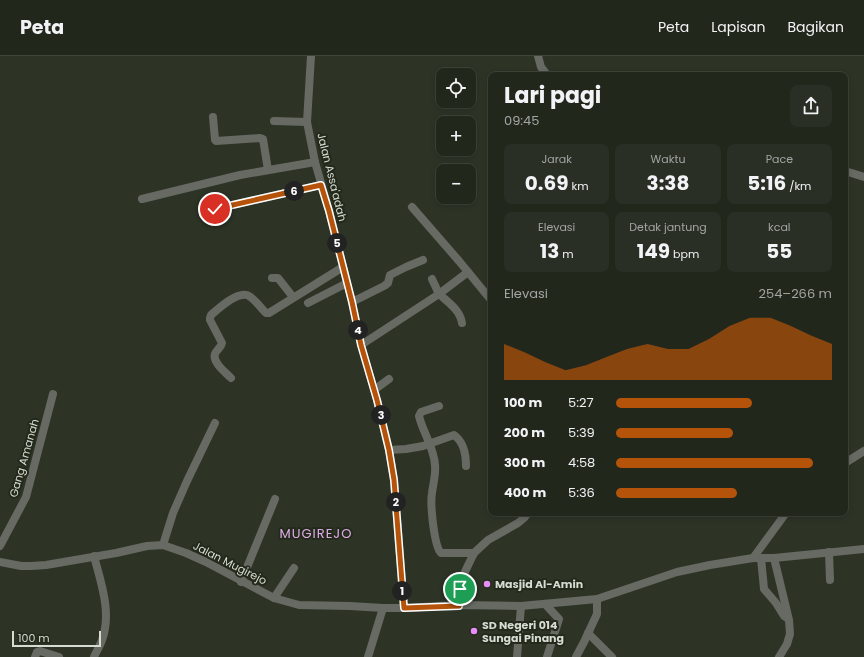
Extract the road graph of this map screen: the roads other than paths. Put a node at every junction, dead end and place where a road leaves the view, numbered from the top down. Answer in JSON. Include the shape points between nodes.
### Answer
{"nodes":[{"id":1,"x":311,"y":56,"type":"edge"},
{"id":2,"x":538,"y":56,"type":"edge"},
{"id":3,"x":545,"y":72,"type":"edge"},
{"id":4,"x":213,"y":117,"type":"dead end"},
{"id":5,"x":274,"y":121,"type":"dead end"},
{"id":6,"x":307,"y":122,"type":"junction"},
{"id":7,"x":315,"y":162,"type":"junction"},
{"id":8,"x":268,"y":170,"type":"junction"},
{"id":9,"x":848,"y":172,"type":"edge"},
{"id":10,"x":864,"y":177,"type":"edge"},
{"id":11,"x":321,"y":185,"type":"junction"},
{"id":12,"x":142,"y":199,"type":"dead end"},
{"id":13,"x":412,"y":207,"type":"dead end"},
{"id":14,"x":215,"y":209,"type":"dead end"},
{"id":15,"x":423,"y":260,"type":"dead end"},
{"id":16,"x":343,"y":267,"type":"junction"},
{"id":17,"x":468,"y":272,"type":"junction"},
{"id":18,"x":272,"y":278,"type":"dead end"},
{"id":19,"x":432,"y":279,"type":"dead end"},
{"id":20,"x":347,"y":283,"type":"junction"},
{"id":21,"x":439,"y":294,"type":"junction"},
{"id":22,"x":488,"y":296,"type":"edge"},
{"id":23,"x":293,"y":297,"type":"junction"},
{"id":24,"x":352,"y":302,"type":"junction"},
{"id":25,"x":308,"y":303,"type":"dead end"},
{"id":26,"x":462,"y":323,"type":"dead end"},
{"id":27,"x":361,"y":345,"type":"junction"},
{"id":28,"x":231,"y":378,"type":"dead end"},
{"id":29,"x":389,"y":379,"type":"dead end"},
{"id":30,"x":374,"y":390,"type":"junction"},
{"id":31,"x":53,"y":394,"type":"dead end"},
{"id":32,"x":439,"y":406,"type":"dead end"},
{"id":33,"x":215,"y":423,"type":"dead end"},
{"id":34,"x":430,"y":444,"type":"junction"},
{"id":35,"x":389,"y":450,"type":"junction"},
{"id":36,"x":864,"y":451,"type":"edge"},
{"id":37,"x":848,"y":461,"type":"edge"},
{"id":38,"x":466,"y":466,"type":"dead end"},
{"id":39,"x":275,"y":499,"type":"dead end"},
{"id":40,"x":526,"y":516,"type":"edge"},
{"id":41,"x":784,"y":516,"type":"edge"},
{"id":42,"x":163,"y":545,"type":"junction"},
{"id":43,"x":0,"y":546,"type":"edge"},
{"id":44,"x":864,"y":549,"type":"edge"},
{"id":45,"x":829,"y":552,"type":"junction"},
{"id":46,"x":474,"y":553,"type":"junction"},
{"id":47,"x":94,"y":556,"type":"junction"},
{"id":48,"x":757,"y":558,"type":"junction"},
{"id":49,"x":774,"y":558,"type":"junction"},
{"id":50,"x":0,"y":562,"type":"edge"},
{"id":51,"x":294,"y":568,"type":"dead end"},
{"id":52,"x":830,"y":580,"type":"dead end"},
{"id":53,"x":241,"y":582,"type":"junction"},
{"id":54,"x":274,"y":598,"type":"junction"},
{"id":55,"x":597,"y":599,"type":"junction"},
{"id":56,"x":545,"y":604,"type":"junction"},
{"id":57,"x":459,"y":606,"type":"junction"},
{"id":58,"x":520,"y":606,"type":"junction"},
{"id":59,"x":382,"y":608,"type":"junction"},
{"id":60,"x":404,"y":608,"type":"junction"},
{"id":61,"x":789,"y":620,"type":"junction"},
{"id":62,"x":588,"y":633,"type":"junction"},
{"id":63,"x":35,"y":657,"type":"edge"},
{"id":64,"x":59,"y":657,"type":"edge"},
{"id":65,"x":94,"y":657,"type":"edge"},
{"id":66,"x":368,"y":657,"type":"edge"},
{"id":67,"x":517,"y":657,"type":"edge"},
{"id":68,"x":547,"y":657,"type":"edge"},
{"id":69,"x":576,"y":657,"type":"edge"},
{"id":70,"x":612,"y":657,"type":"edge"},
{"id":71,"x":779,"y":657,"type":"edge"}],
"edges":[{"from":1,"to":6,"type":"street","name":"Jalan Assa'adah"},
{"from":2,"to":3,"type":"street"},
{"from":4,"to":8,"type":"street","via":[[216,141],[263,139]]},
{"from":5,"to":6,"type":"street"},
{"from":6,"to":7,"type":"street","name":"Jalan Assa'adah"},
{"from":7,"to":8,"type":"street"},
{"from":7,"to":11,"type":"street","name":"Jalan Assa'adah"},
{"from":8,"to":12,"type":"street"},
{"from":9,"to":10,"type":"street"},
{"from":11,"to":14,"type":"street"},
{"from":11,"to":16,"type":"street","name":"Jalan Assa'adah"},
{"from":13,"to":17,"type":"street"},
{"from":15,"to":24,"type":"street","via":[[390,275],[388,283],[384,286]]},
{"from":16,"to":20,"type":"street","name":"Jalan Assa'adah"},
{"from":16,"to":23,"type":"street"},
{"from":17,"to":21,"type":"street"},
{"from":17,"to":22,"type":"street"},
{"from":18,"to":23,"type":"street","via":[[278,278]]},
{"from":19,"to":21,"type":"street"},
{"from":20,"to":24,"type":"street","name":"Jalan Assa'adah"},
{"from":20,"to":25,"type":"street"},
{"from":21,"to":26,"type":"street","via":[[458,312]]},
{"from":21,"to":27,"type":"street"},
{"from":23,"to":28,"type":"street","via":[[266,313],[251,297],[242,295],[225,303],[211,315],[210,320],[222,343],[214,358]]},
{"from":24,"to":27,"type":"street","name":"Jalan Assa'adah"},
{"from":27,"to":30,"type":"street","name":"Jalan Assa'adah"},
{"from":29,"to":30,"type":"street"},
{"from":30,"to":35,"type":"street","name":"Jalan Assa'adah"},
{"from":31,"to":43,"type":"street","name":"Gang Amanah","via":[[26,497]]},
{"from":32,"to":34,"type":"street","via":[[421,412],[419,416]]},
{"from":33,"to":42,"type":"street","via":[[173,513]]},
{"from":34,"to":35,"type":"street"},
{"from":34,"to":38,"type":"street","via":[[454,435],[463,446]]},
{"from":34,"to":46,"type":"street","via":[[435,467],[431,506],[439,550],[441,553]]},
{"from":35,"to":60,"type":"street","name":"Jalan Assa'adah","via":[[394,480]]},
{"from":36,"to":37,"type":"street"},
{"from":39,"to":53,"type":"street"},
{"from":40,"to":46,"type":"street","via":[[488,540]]},
{"from":41,"to":48,"type":"street"},
{"from":42,"to":47,"type":"street","name":"Jalan Mugirejo"},
{"from":42,"to":53,"type":"street","name":"Jalan Mugirejo","via":[[206,562]]},
{"from":44,"to":45,"type":"street","name":"Jalan Mugirejo"},
{"from":45,"to":49,"type":"street","name":"Jalan Mugirejo"},
{"from":45,"to":52,"type":"street"},
{"from":46,"to":57,"type":"street","via":[[461,580]]},
{"from":47,"to":50,"type":"street","name":"Jalan Mugirejo","via":[[31,566]]},
{"from":47,"to":65,"type":"street","via":[[106,616],[102,641]]},
{"from":48,"to":49,"type":"street","name":"Jalan Mugirejo"},
{"from":48,"to":55,"type":"street","name":"Jalan Mugirejo","via":[[677,572]]},
{"from":48,"to":61,"type":"street","via":[[764,589]]},
{"from":49,"to":61,"type":"street"},
{"from":51,"to":54,"type":"street"},
{"from":53,"to":54,"type":"street","name":"Jalan Mugirejo"},
{"from":54,"to":59,"type":"street","name":"Jalan Mugirejo","via":[[299,605]]},
{"from":55,"to":56,"type":"street","name":"Jalan Mugirejo"},
{"from":55,"to":62,"type":"street","via":[[597,614]]},
{"from":56,"to":58,"type":"street","name":"Jalan Mugirejo"},
{"from":56,"to":68,"type":"street","via":[[559,619]]},
{"from":57,"to":58,"type":"street","name":"Jalan Mugirejo"},
{"from":57,"to":60,"type":"street","name":"Jalan Mugirejo"},
{"from":58,"to":67,"type":"street"},
{"from":59,"to":60,"type":"street","name":"Jalan Mugirejo"},
{"from":59,"to":66,"type":"street"},
{"from":61,"to":71,"type":"street","via":[[790,634]]},
{"from":62,"to":69,"type":"street"},
{"from":62,"to":70,"type":"street"},
{"from":63,"to":64,"type":"street","via":[[36,652],[40,651]]}]}
